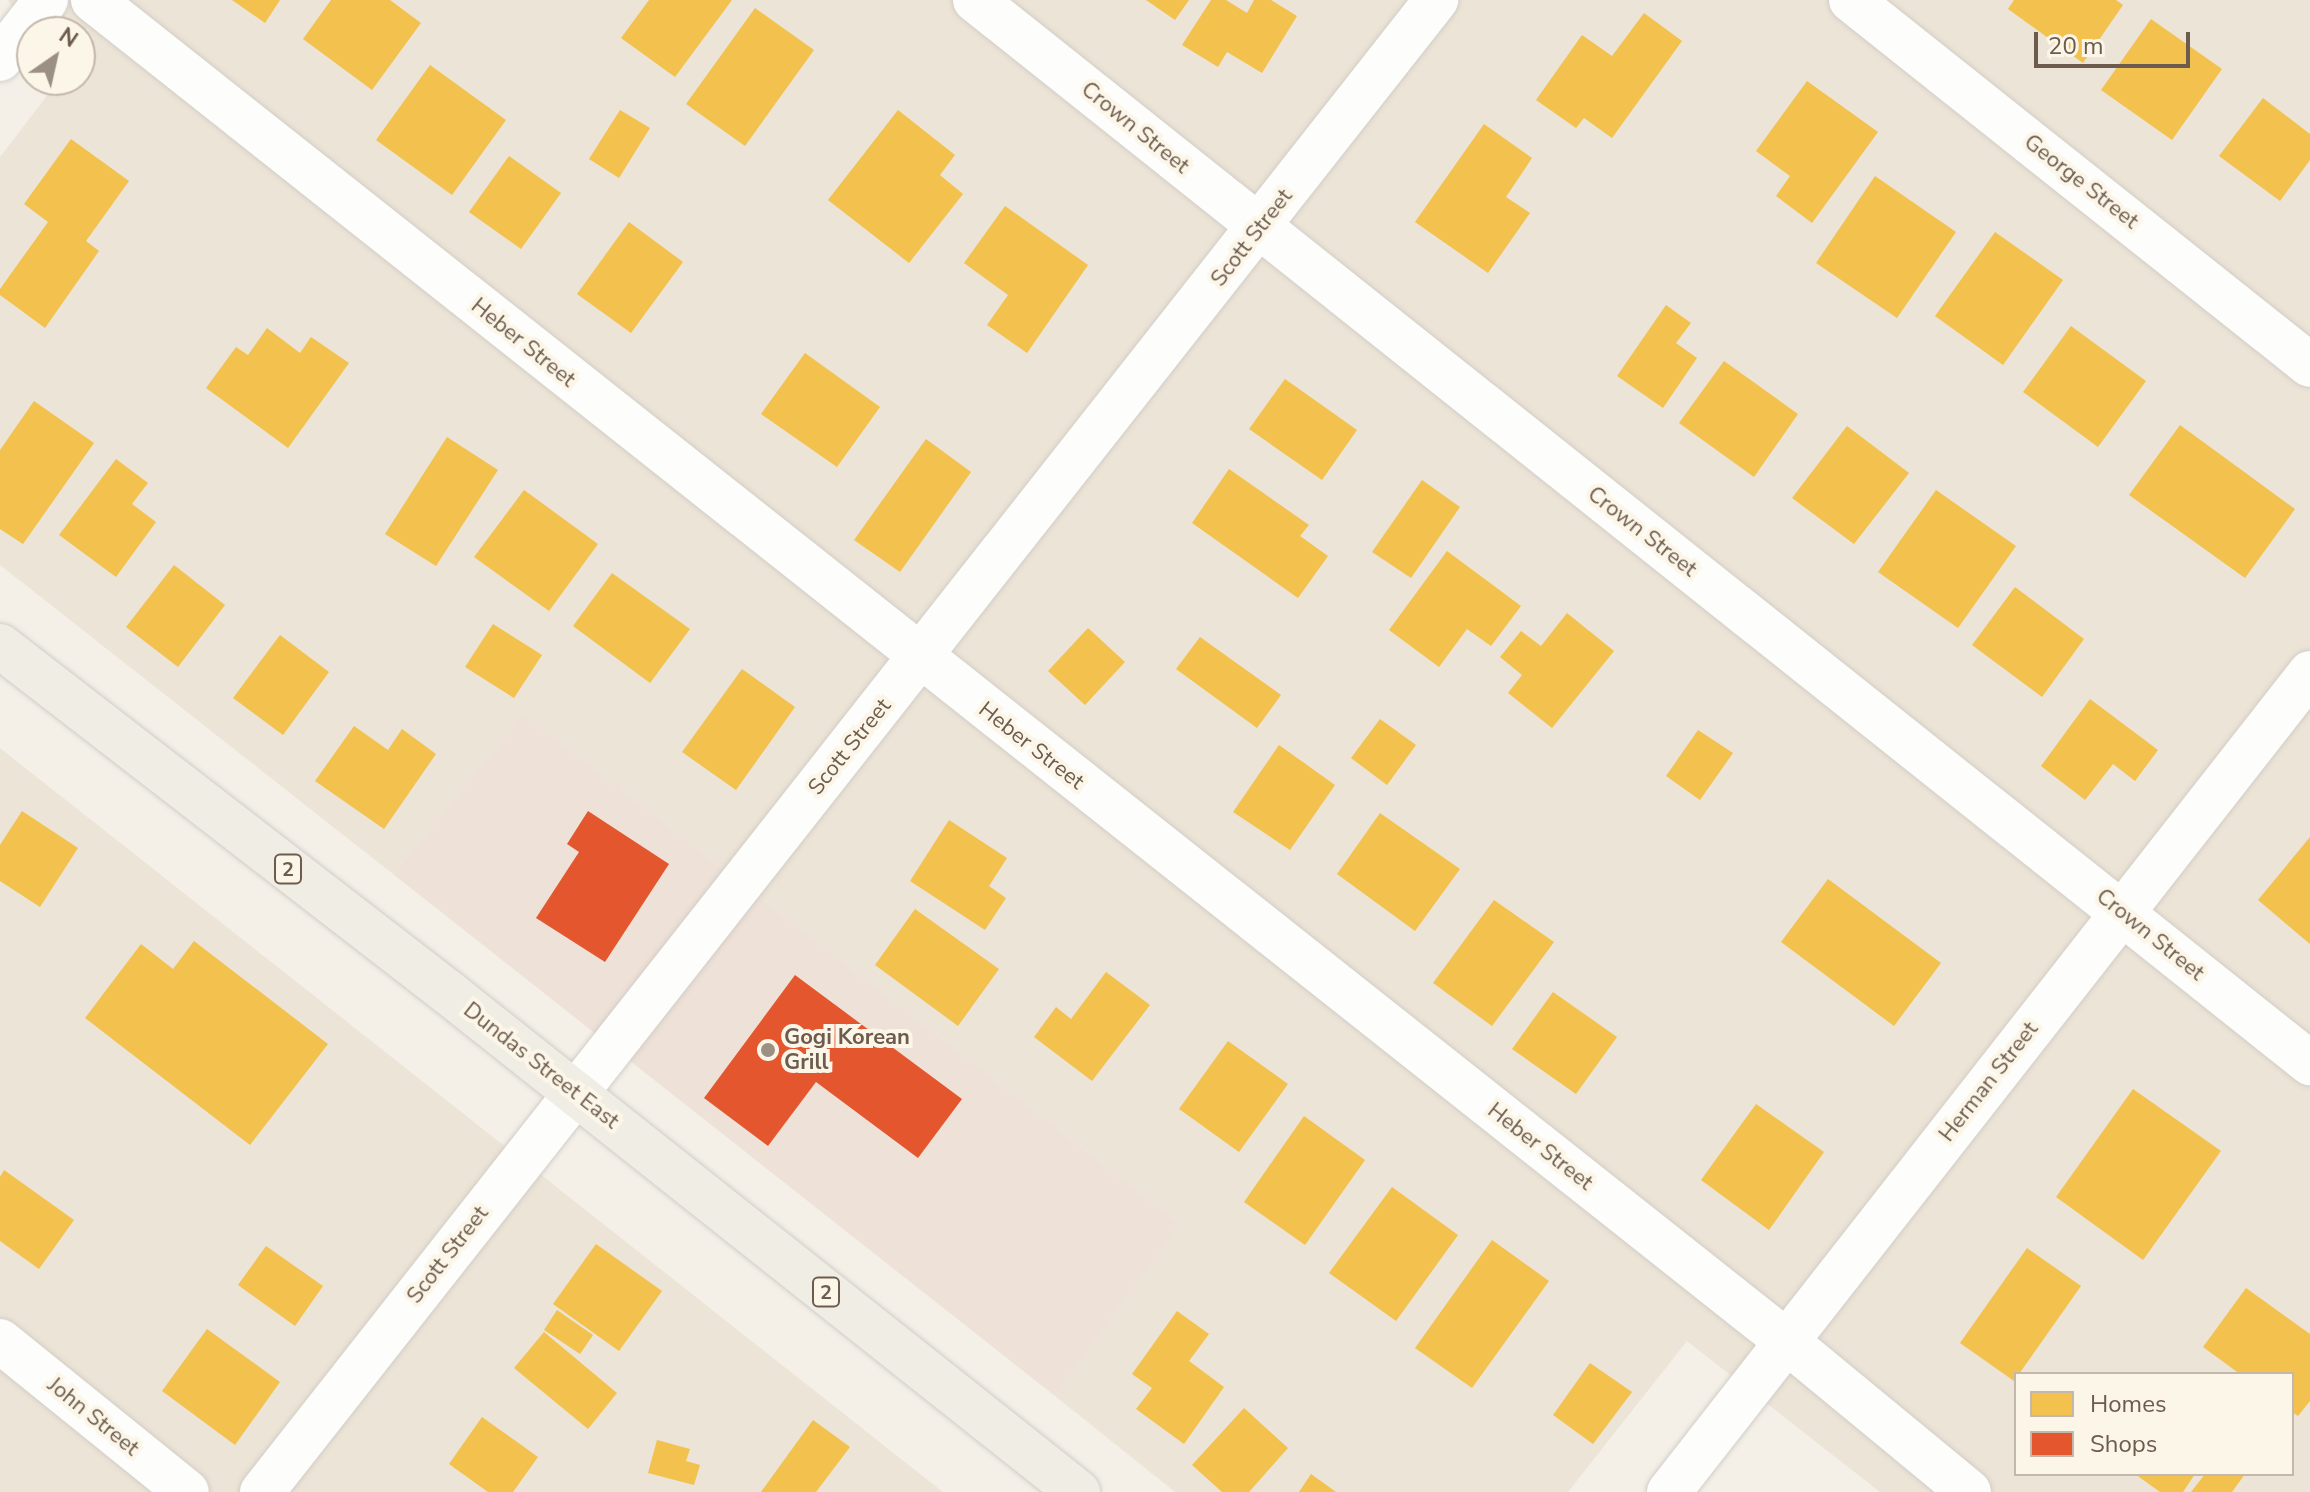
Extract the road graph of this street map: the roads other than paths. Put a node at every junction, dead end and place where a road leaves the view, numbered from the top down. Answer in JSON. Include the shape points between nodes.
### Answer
{"nodes":[{"id":1,"x":46,"y":0,"type":"edge"},
{"id":2,"x":93,"y":0,"type":"edge"},
{"id":3,"x":975,"y":0,"type":"edge"},
{"id":4,"x":1436,"y":0,"type":"edge"},
{"id":5,"x":1851,"y":0,"type":"edge"},
{"id":6,"x":0,"y":59,"type":"edge"},
{"id":7,"x":1260,"y":228,"type":"junction"},
{"id":8,"x":2310,"y":365,"type":"edge"},
{"id":9,"x":0,"y":646,"type":"edge"},
{"id":10,"x":920,"y":659,"type":"junction"},
{"id":11,"x":2310,"y":673,"type":"edge"},
{"id":12,"x":2122,"y":912,"type":"junction"},
{"id":13,"x":2310,"y":1063,"type":"edge"},
{"id":14,"x":575,"y":1093,"type":"junction"},
{"id":15,"x":0,"y":1341,"type":"edge"},
{"id":16,"x":1786,"y":1341,"type":"junction"},
{"id":17,"x":187,"y":1492,"type":"edge"},
{"id":18,"x":262,"y":1492,"type":"edge"},
{"id":19,"x":1078,"y":1492,"type":"edge"},
{"id":20,"x":1669,"y":1492,"type":"edge"},
{"id":21,"x":1969,"y":1492,"type":"edge"}],
"edges":[{"from":1,"to":6,"type":"street"},
{"from":2,"to":10,"type":"street","name":"Heber Street"},
{"from":3,"to":7,"type":"street","name":"Crown Street"},
{"from":4,"to":7,"type":"street","name":"Scott Street"},
{"from":5,"to":8,"type":"street","name":"George Street"},
{"from":7,"to":10,"type":"street","name":"Scott Street"},
{"from":7,"to":12,"type":"street","name":"Crown Street"},
{"from":9,"to":14,"type":"main road","name":"Dundas Street East","number":"2"},
{"from":10,"to":14,"type":"street","name":"Scott Street"},
{"from":10,"to":16,"type":"street","name":"Heber Street"},
{"from":11,"to":12,"type":"street","name":"Herman Street"},
{"from":12,"to":13,"type":"street","name":"Crown Street"},
{"from":12,"to":16,"type":"street","name":"Herman Street"},
{"from":14,"to":18,"type":"street","name":"Scott Street"},
{"from":14,"to":19,"type":"main road","name":"Dundas Street East","number":"2"},
{"from":15,"to":17,"type":"street","name":"John Street"},
{"from":16,"to":20,"type":"street","name":"Herman Street"},
{"from":16,"to":21,"type":"street","name":"Heber Street"}]}
